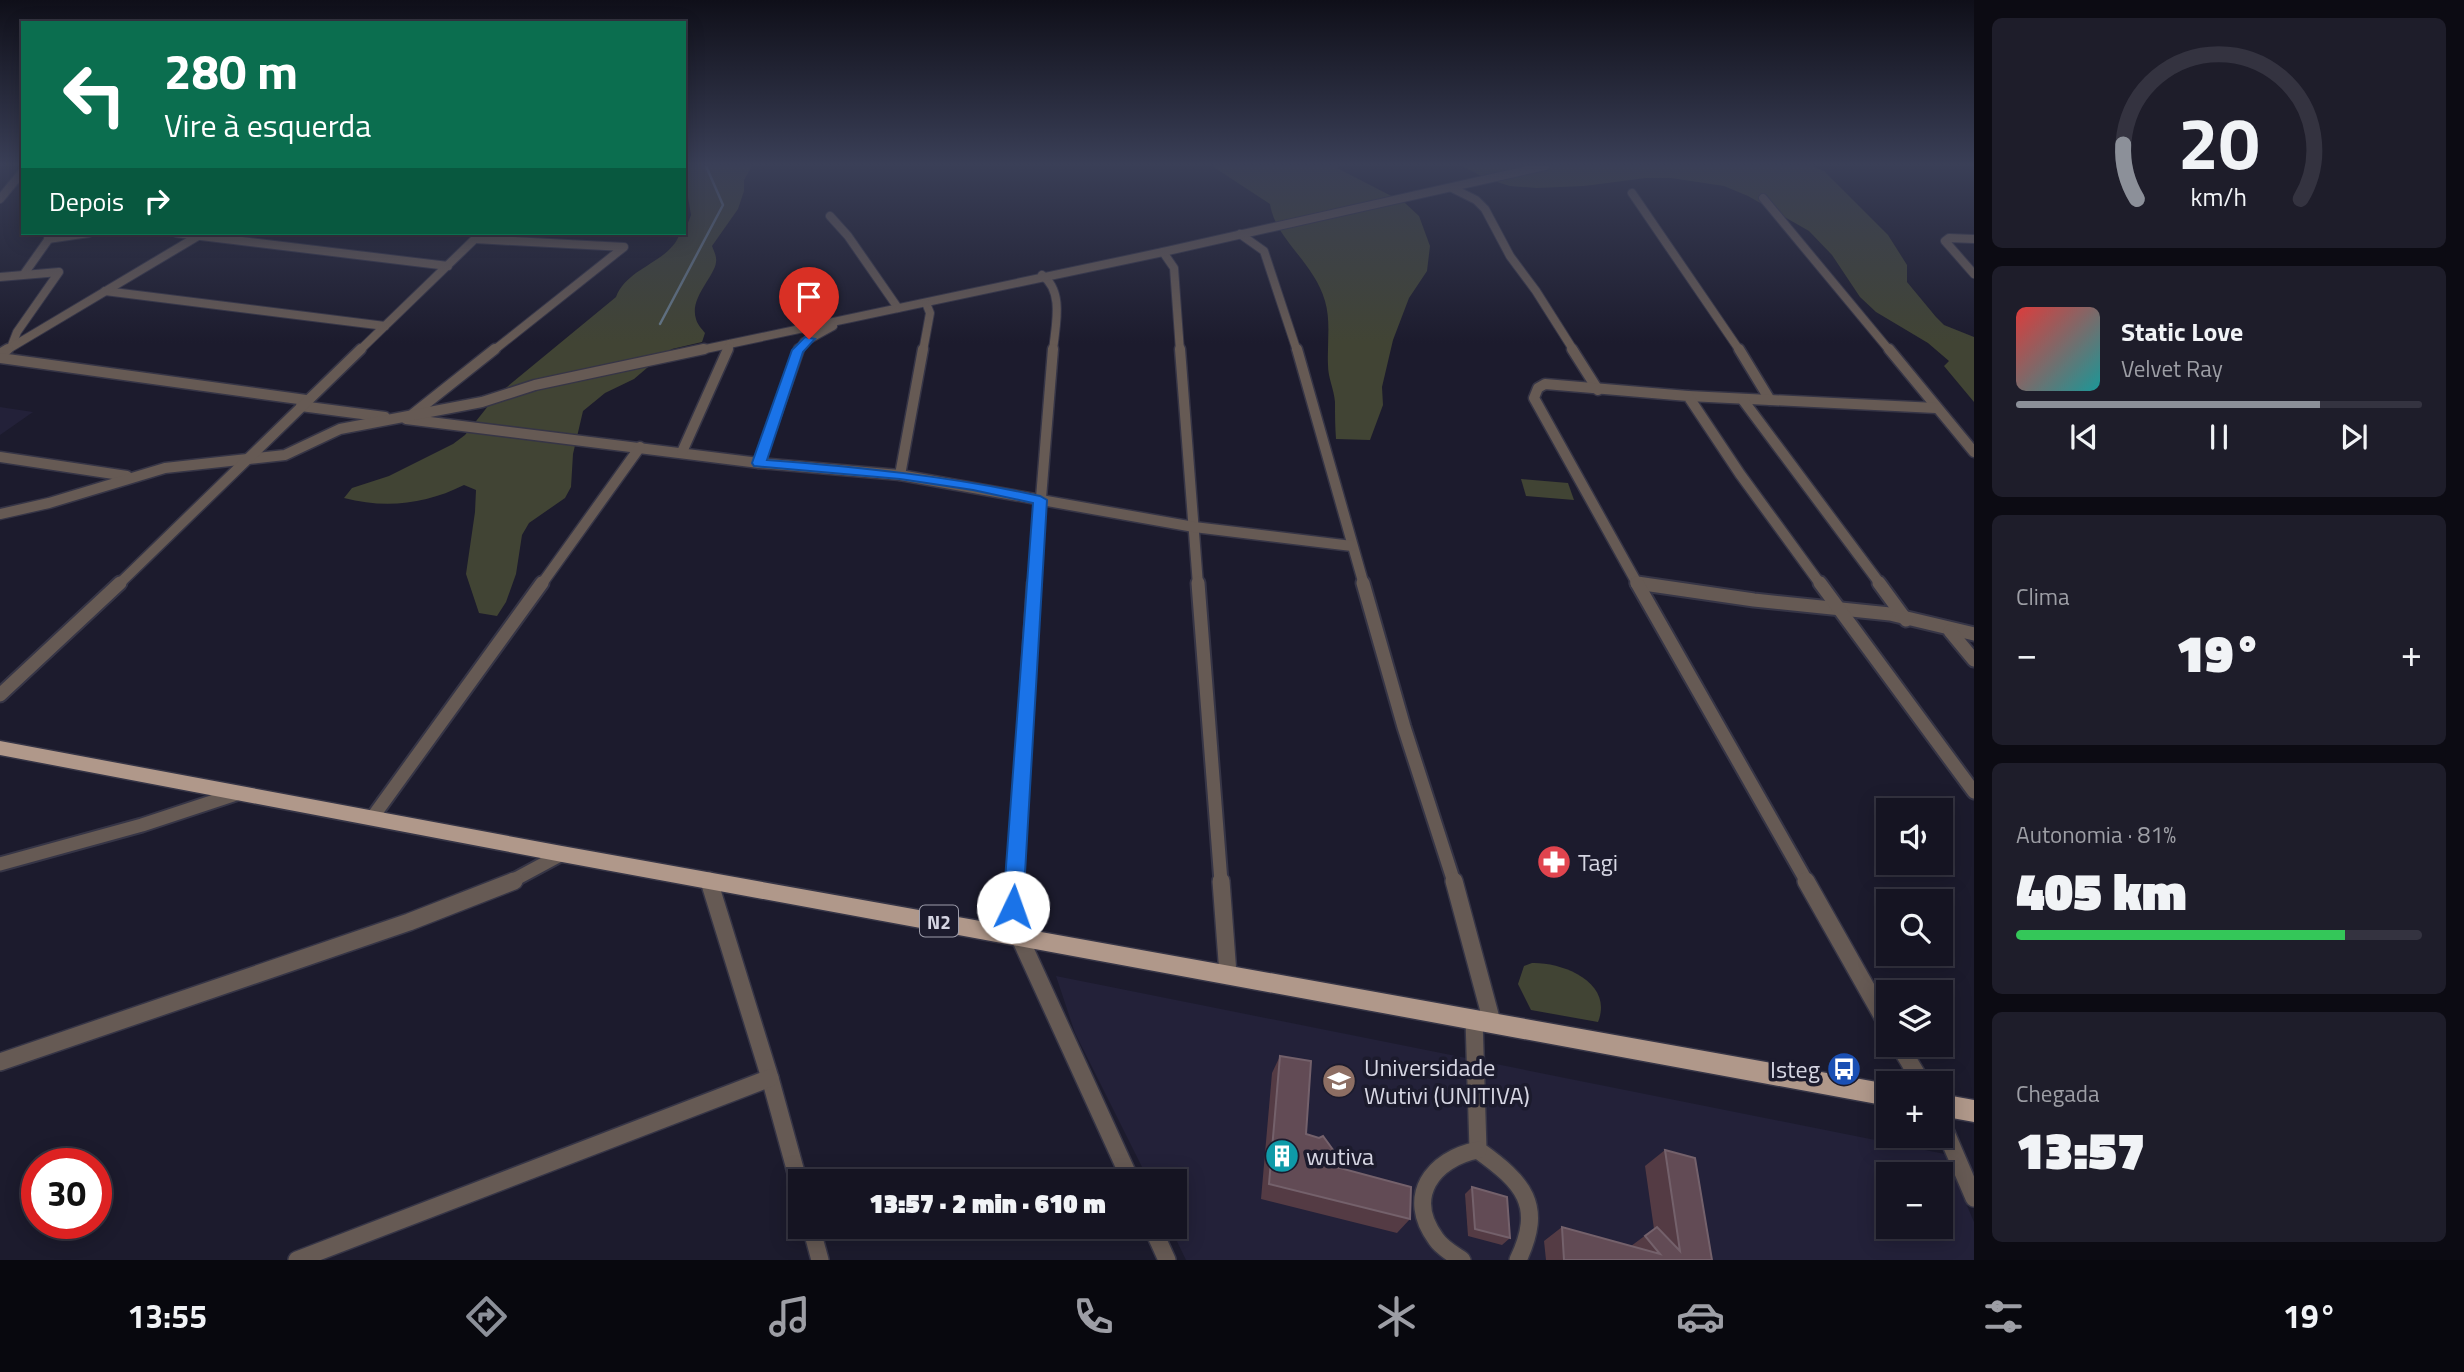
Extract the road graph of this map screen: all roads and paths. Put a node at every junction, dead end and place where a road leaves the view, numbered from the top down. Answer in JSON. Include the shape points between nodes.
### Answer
{"nodes":[{"id":1,"x":838,"y":225,"type":"edge"},
{"id":2,"x":1282,"y":225,"type":"edge"},
{"id":3,"x":1493,"y":225,"type":"edge"},
{"id":4,"x":1654,"y":225,"type":"edge"},
{"id":5,"x":1785,"y":225,"type":"edge"},
{"id":6,"x":1240,"y":234,"type":"junction"},
{"id":7,"x":200,"y":235,"type":"edge"},
{"id":8,"x":50,"y":236,"type":"edge"},
{"id":9,"x":478,"y":236,"type":"edge"},
{"id":10,"x":1974,"y":239,"type":"edge"},
{"id":11,"x":1163,"y":252,"type":"junction"},
{"id":12,"x":448,"y":266,"type":"junction"},
{"id":13,"x":24,"y":274,"type":"junction"},
{"id":14,"x":1974,"y":274,"type":"edge"},
{"id":15,"x":1042,"y":275,"type":"junction"},
{"id":16,"x":0,"y":277,"type":"edge"},
{"id":17,"x":105,"y":291,"type":"junction"},
{"id":18,"x":926,"y":303,"type":"junction"},
{"id":19,"x":898,"y":308,"type":"junction"},
{"id":20,"x":845,"y":319,"type":"junction"},
{"id":21,"x":384,"y":327,"type":"junction"},
{"id":22,"x":730,"y":344,"type":"junction"},
{"id":23,"x":12,"y":345,"type":"junction"},
{"id":24,"x":0,"y":356,"type":"edge"},
{"id":25,"x":1598,"y":390,"type":"junction"},
{"id":26,"x":1688,"y":396,"type":"junction"},
{"id":27,"x":1743,"y":400,"type":"junction"},
{"id":28,"x":1770,"y":400,"type":"junction"},
{"id":29,"x":303,"y":403,"type":"junction"},
{"id":30,"x":1936,"y":408,"type":"junction"},
{"id":31,"x":413,"y":414,"type":"junction"},
{"id":32,"x":394,"y":418,"type":"junction"},
{"id":33,"x":640,"y":447,"type":"junction"},
{"id":34,"x":682,"y":452,"type":"junction"},
{"id":35,"x":1974,"y":452,"type":"edge"},
{"id":36,"x":0,"y":457,"type":"edge"},
{"id":37,"x":248,"y":459,"type":"junction"},
{"id":38,"x":759,"y":463,"type":"junction"},
{"id":39,"x":900,"y":475,"type":"junction"},
{"id":40,"x":131,"y":477,"type":"junction"},
{"id":41,"x":1040,"y":500,"type":"junction"},
{"id":42,"x":0,"y":514,"type":"edge"},
{"id":43,"x":1194,"y":527,"type":"junction"},
{"id":44,"x":1352,"y":546,"type":"junction"},
{"id":45,"x":1637,"y":583,"type":"junction"},
{"id":46,"x":1842,"y":611,"type":"junction"},
{"id":47,"x":1906,"y":620,"type":"junction"},
{"id":48,"x":1950,"y":631,"type":"junction"},
{"id":49,"x":1974,"y":634,"type":"edge"},
{"id":50,"x":1974,"y":660,"type":"edge"},
{"id":51,"x":0,"y":695,"type":"edge"},
{"id":52,"x":0,"y":748,"type":"edge"},
{"id":53,"x":1974,"y":792,"type":"edge"},
{"id":54,"x":239,"y":793,"type":"junction"},
{"id":55,"x":372,"y":818,"type":"junction"},
{"id":56,"x":562,"y":854,"type":"junction"},
{"id":57,"x":0,"y":864,"type":"edge"},
{"id":58,"x":709,"y":879,"type":"junction"},
{"id":59,"x":1019,"y":936,"type":"junction"},
{"id":60,"x":1228,"y":974,"type":"junction"},
{"id":61,"x":1876,"y":1005,"type":"edge"},
{"id":62,"x":1483,"y":1021,"type":"junction"},
{"id":63,"x":0,"y":1062,"type":"edge"},
{"id":64,"x":770,"y":1078,"type":"junction"},
{"id":65,"x":1876,"y":1093,"type":"edge"},
{"id":66,"x":1953,"y":1107,"type":"edge"},
{"id":67,"x":1974,"y":1111,"type":"edge"},
{"id":68,"x":1953,"y":1148,"type":"edge"},
{"id":69,"x":1478,"y":1150,"type":"junction"},
{"id":70,"x":795,"y":1169,"type":"edge"},
{"id":71,"x":1126,"y":1169,"type":"edge"},
{"id":72,"x":1974,"y":1198,"type":"edge"},
{"id":73,"x":814,"y":1239,"type":"edge"},
{"id":74,"x":1157,"y":1239,"type":"edge"},
{"id":75,"x":297,"y":1260,"type":"edge"},
{"id":76,"x":820,"y":1260,"type":"edge"},
{"id":77,"x":1167,"y":1260,"type":"edge"},
{"id":78,"x":1462,"y":1260,"type":"edge"},
{"id":79,"x":1518,"y":1260,"type":"edge"}],
"edges":[{"from":1,"to":19,"type":"street"},
{"from":2,"to":6,"type":"street"},
{"from":3,"to":25,"type":"street"},
{"from":4,"to":28,"type":"street"},
{"from":5,"to":30,"type":"street"},
{"from":6,"to":11,"type":"street"},
{"from":6,"to":44,"type":"street","via":[[1259,245],[1268,259]]},
{"from":7,"to":12,"type":"street"},
{"from":7,"to":17,"type":"street"},
{"from":8,"to":13,"type":"street"},
{"from":9,"to":12,"type":"street"},
{"from":9,"to":31,"type":"street","via":[[624,247]]},
{"from":10,"to":14,"type":"street","via":[[1945,241]]},
{"from":11,"to":15,"type":"street"},
{"from":11,"to":43,"type":"street","via":[[1174,268]]},
{"from":12,"to":21,"type":"street"},
{"from":13,"to":16,"type":"street"},
{"from":13,"to":23,"type":"street","via":[[59,272]]},
{"from":15,"to":18,"type":"street"},
{"from":15,"to":41,"type":"street","via":[[1056,290]]},
{"from":17,"to":21,"type":"street"},
{"from":17,"to":23,"type":"street"},
{"from":18,"to":19,"type":"street"},
{"from":18,"to":39,"type":"street","via":[[930,313]]},
{"from":19,"to":20,"type":"street"},
{"from":20,"to":22,"type":"street"},
{"from":20,"to":38,"type":"street","via":[[798,350]]},
{"from":21,"to":29,"type":"street"},
{"from":22,"to":31,"type":"street"},
{"from":22,"to":34,"type":"street"},
{"from":23,"to":24,"type":"street"},
{"from":24,"to":29,"type":"street"},
{"from":25,"to":26,"type":"street"},
{"from":25,"to":45,"type":"street","via":[[1545,384],[1534,398]]},
{"from":26,"to":27,"type":"street"},
{"from":26,"to":46,"type":"street"},
{"from":27,"to":28,"type":"street"},
{"from":27,"to":47,"type":"street"},
{"from":28,"to":30,"type":"street"},
{"from":29,"to":32,"type":"street"},
{"from":29,"to":37,"type":"street"},
{"from":30,"to":35,"type":"street"},
{"from":31,"to":32,"type":"street"},
{"from":32,"to":33,"type":"street"},
{"from":32,"to":37,"type":"street","via":[[340,429],[285,455]]},
{"from":33,"to":34,"type":"street"},
{"from":33,"to":55,"type":"street"},
{"from":34,"to":38,"type":"street"},
{"from":36,"to":40,"type":"street"},
{"from":37,"to":40,"type":"street","via":[[185,465]]},
{"from":37,"to":51,"type":"street"},
{"from":38,"to":39,"type":"street"},
{"from":39,"to":41,"type":"street"},
{"from":40,"to":42,"type":"street"},
{"from":41,"to":43,"type":"street"},
{"from":41,"to":59,"type":"street","via":[[1013,907]]},
{"from":43,"to":44,"type":"street"},
{"from":43,"to":60,"type":"street"},
{"from":44,"to":62,"type":"street","via":[[1451,871]]},
{"from":45,"to":46,"type":"street"},
{"from":45,"to":61,"type":"street"},
{"from":46,"to":47,"type":"street","via":[[1890,614]]},
{"from":46,"to":53,"type":"street"},
{"from":47,"to":48,"type":"street"},
{"from":48,"to":49,"type":"street"},
{"from":48,"to":50,"type":"street"},
{"from":52,"to":54,"type":"main road","number":"N2"},
{"from":54,"to":55,"type":"main road","number":"N2"},
{"from":54,"to":57,"type":"street"},
{"from":55,"to":56,"type":"main road","number":"N2"},
{"from":56,"to":58,"type":"main road","number":"N2"},
{"from":56,"to":63,"type":"street","via":[[530,874],[473,898]]},
{"from":58,"to":59,"type":"main road","number":"N2"},
{"from":58,"to":64,"type":"street"},
{"from":59,"to":60,"type":"main road","number":"N2"},
{"from":59,"to":71,"type":"street"},
{"from":60,"to":62,"type":"main road","number":"N2"},
{"from":62,"to":65,"type":"main road","number":"N2"},
{"from":62,"to":69,"type":"street"},
{"from":64,"to":70,"type":"street"},
{"from":64,"to":75,"type":"street"},
{"from":66,"to":67,"type":"main road"},
{"from":68,"to":72,"type":"street"},
{"from":69,"to":78,"type":"street","via":[[1460,1151],[1442,1161],[1425,1183],[1423,1216],[1436,1241]]},
{"from":69,"to":79,"type":"street","via":[[1516,1185],[1531,1211],[1530,1235]]},
{"from":73,"to":76,"type":"street"},
{"from":74,"to":77,"type":"street"}]}
